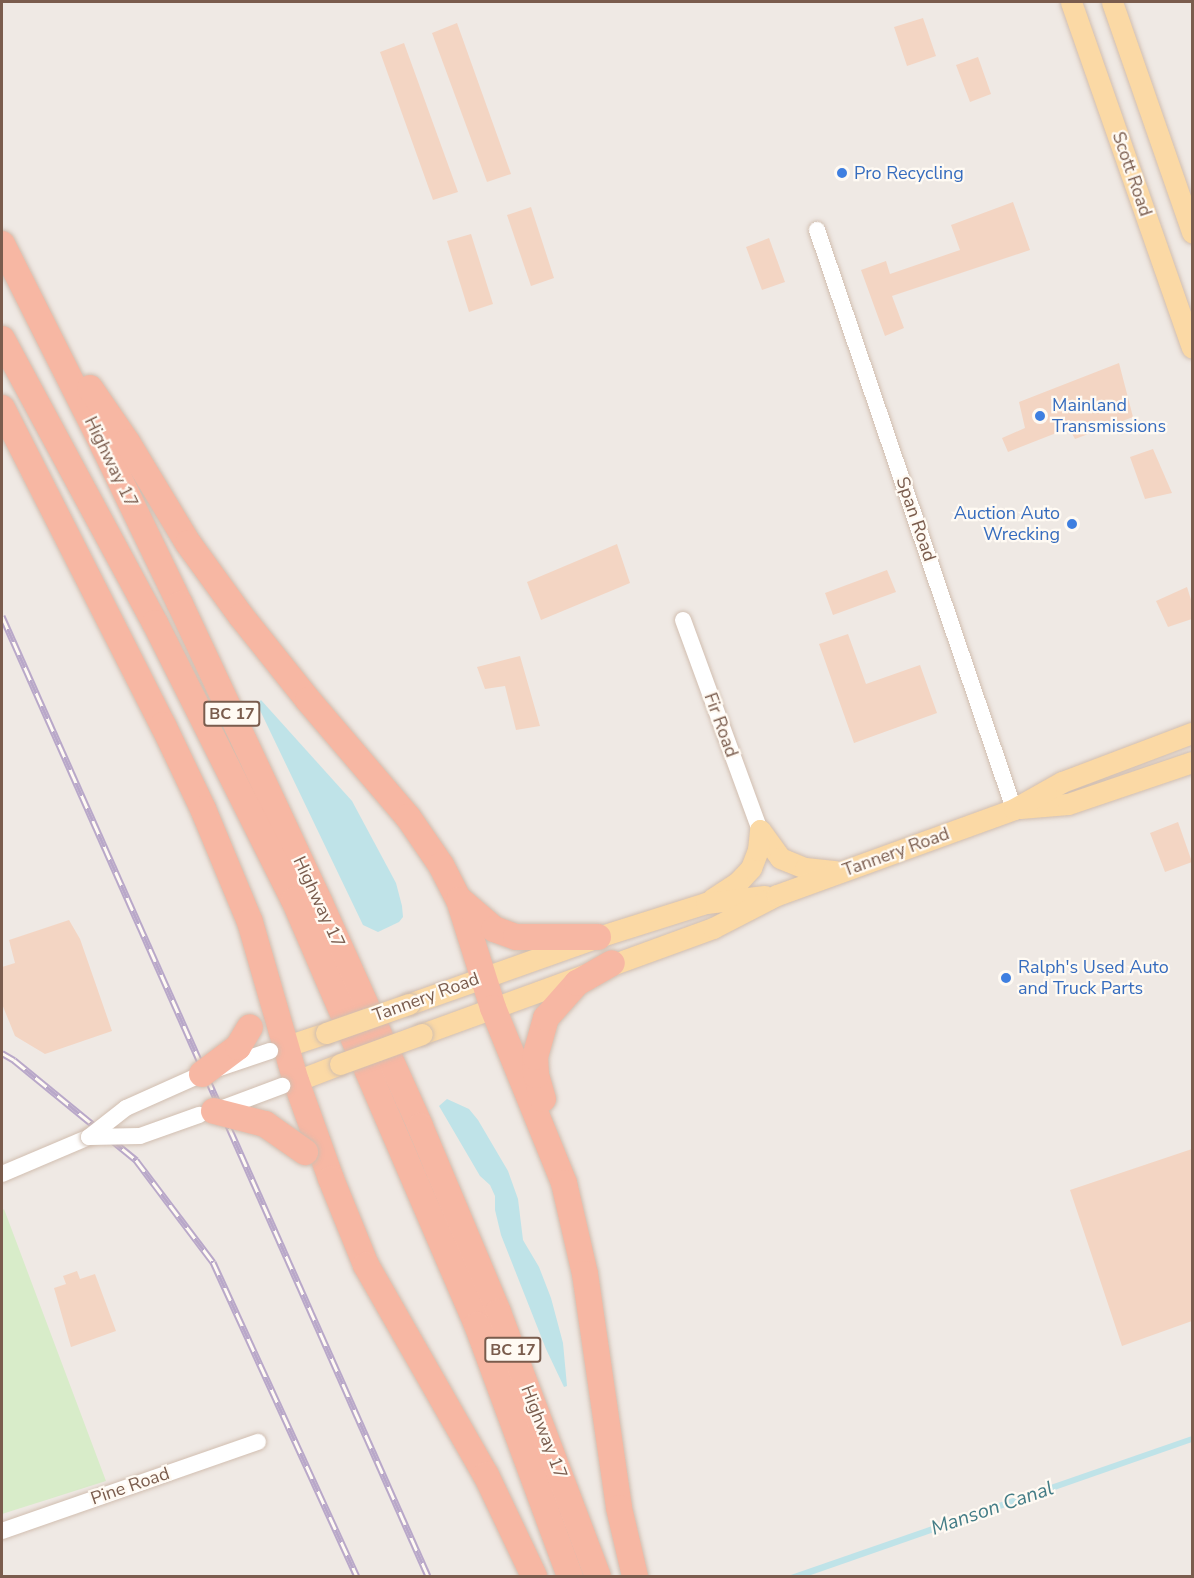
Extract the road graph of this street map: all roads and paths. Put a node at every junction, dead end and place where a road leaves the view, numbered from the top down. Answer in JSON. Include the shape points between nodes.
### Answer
{"nodes":[{"id":1,"x":1071,"y":2,"type":"edge"},
{"id":2,"x":1112,"y":2,"type":"edge"},
{"id":3,"x":817,"y":230,"type":"dead end"},
{"id":4,"x":1192,"y":232,"type":"edge"},
{"id":5,"x":2,"y":244,"type":"edge"},
{"id":6,"x":33,"y":306,"type":"junction"},
{"id":7,"x":2,"y":339,"type":"edge"},
{"id":8,"x":1192,"y":347,"type":"edge"},
{"id":9,"x":2,"y":408,"type":"edge"},
{"id":10,"x":683,"y":620,"type":"dead end"},
{"id":11,"x":1192,"y":734,"type":"edge"},
{"id":12,"x":1192,"y":762,"type":"edge"},
{"id":13,"x":1014,"y":809,"type":"junction"},
{"id":14,"x":760,"y":830,"type":"junction"},
{"id":15,"x":845,"y":871,"type":"junction"},
{"id":16,"x":777,"y":895,"type":"junction"},
{"id":17,"x":459,"y":900,"type":"junction"},
{"id":18,"x":706,"y":903,"type":"junction"},
{"id":19,"x":250,"y":922,"type":"junction"},
{"id":20,"x":598,"y":937,"type":"junction"},
{"id":21,"x":612,"y":963,"type":"junction"},
{"id":22,"x":484,"y":977,"type":"junction"},
{"id":23,"x":493,"y":1008,"type":"junction"},
{"id":24,"x":278,"y":1049,"type":"junction"},
{"id":25,"x":202,"y":1074,"type":"junction"},
{"id":26,"x":289,"y":1083,"type":"junction"},
{"id":27,"x":214,"y":1111,"type":"junction"},
{"id":28,"x":89,"y":1137,"type":"junction"},
{"id":29,"x":551,"y":1145,"type":"junction"},
{"id":30,"x":2,"y":1174,"type":"edge"},
{"id":31,"x":331,"y":1179,"type":"junction"},
{"id":32,"x":258,"y":1442,"type":"dead end"},
{"id":33,"x":2,"y":1531,"type":"edge"},
{"id":34,"x":534,"y":1576,"type":"edge"},
{"id":35,"x":570,"y":1576,"type":"edge"},
{"id":36,"x":598,"y":1576,"type":"edge"},
{"id":37,"x":635,"y":1576,"type":"edge"}],
"edges":[{"from":1,"to":8,"type":"main road","name":"Scott Road"},
{"from":2,"to":4,"type":"main road"},
{"from":3,"to":13,"type":"street","name":"Span Road"},
{"from":5,"to":6,"type":"highway","name":"Highway 17","number":"BC 17"},
{"from":6,"to":17,"type":"highway","via":[[127,442],[188,543],[266,650],[408,817]]},
{"from":6,"to":36,"type":"highway","name":"Highway 17","number":"BC 17","via":[[242,736],[420,1126],[498,1312]]},
{"from":7,"to":35,"type":"highway","name":"Highway 17","number":"BC 17","via":[[155,623],[294,900],[477,1325]]},
{"from":9,"to":19,"type":"highway","via":[[163,725]]},
{"from":10,"to":14,"type":"street","name":"Fir Road"},
{"from":11,"to":13,"type":"main road","name":"Tannery Road","via":[[1062,782]]},
{"from":12,"to":13,"type":"main road","name":"Tannery Road","via":[[1068,804]]},
{"from":13,"to":15,"type":"main road","name":"Tannery Road"},
{"from":14,"to":15,"type":"main road","via":[[780,858],[805,868]]},
{"from":14,"to":18,"type":"main road","via":[[751,868],[738,882]]},
{"from":15,"to":16,"type":"main road","name":"Tannery Road"},
{"from":16,"to":18,"type":"main road","name":"Tannery Road"},
{"from":16,"to":21,"type":"main road","name":"Tannery Road","via":[[713,928]]},
{"from":17,"to":20,"type":"highway","via":[[494,929],[516,937]]},
{"from":17,"to":22,"type":"highway"},
{"from":18,"to":20,"type":"main road","name":"Tannery Road"},
{"from":19,"to":24,"type":"highway"},
{"from":19,"to":25,"type":"highway","bridge":true,"via":[[260,987],[257,1013],[238,1047]]},
{"from":20,"to":22,"type":"main road","name":"Tannery Road"},
{"from":21,"to":23,"type":"main road","name":"Tannery Road"},
{"from":21,"to":29,"type":"highway","via":[[577,983],[546,1018],[540,1032],[536,1075]]},
{"from":22,"to":23,"type":"highway"},
{"from":22,"to":24,"type":"main road","name":"Tannery Road","bridge":true},
{"from":23,"to":26,"type":"main road","name":"Tannery Road","bridge":true},
{"from":23,"to":29,"type":"highway"},
{"from":24,"to":25,"type":"street","name":"Tannery Road","bridge":true},
{"from":24,"to":26,"type":"highway"},
{"from":25,"to":28,"type":"street","name":"Tannery Road","bridge":true,"via":[[126,1108]]},
{"from":26,"to":27,"type":"street","name":"Tannery Road","bridge":true},
{"from":26,"to":31,"type":"highway"},
{"from":27,"to":28,"type":"street","name":"Tannery Road","bridge":true,"via":[[140,1136]]},
{"from":27,"to":31,"type":"highway","bridge":true,"via":[[266,1124],[305,1152]]},
{"from":28,"to":30,"type":"street","name":"Tannery Road"},
{"from":29,"to":37,"type":"highway","via":[[582,1262],[611,1463]]},
{"from":31,"to":34,"type":"highway","via":[[366,1265],[486,1475]]},
{"from":32,"to":33,"type":"street","name":"Pine Road"}]}
